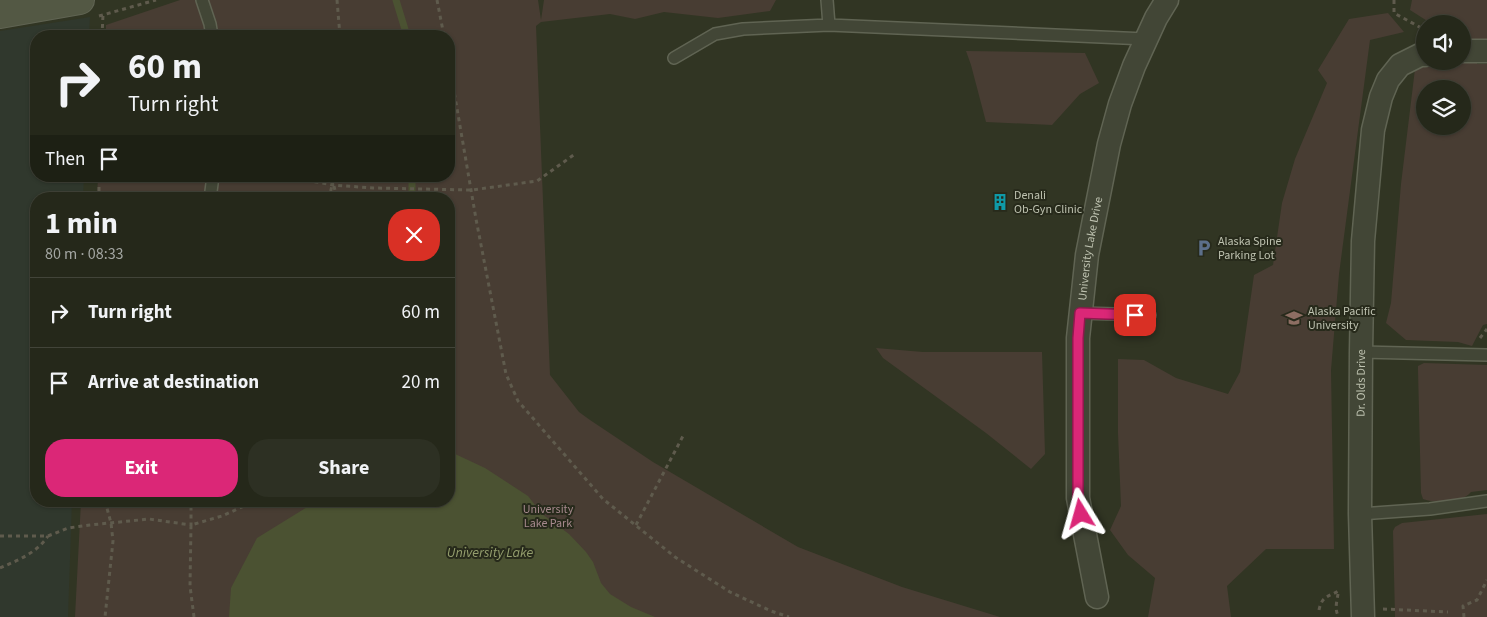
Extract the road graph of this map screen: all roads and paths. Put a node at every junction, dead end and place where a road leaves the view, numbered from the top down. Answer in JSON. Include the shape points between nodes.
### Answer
{"nodes":[{"id":1,"x":80,"y":0,"type":"edge"},
{"id":2,"x":202,"y":0,"type":"edge"},
{"id":3,"x":337,"y":0,"type":"edge"},
{"id":4,"x":437,"y":0,"type":"edge"},
{"id":5,"x":827,"y":0,"type":"edge"},
{"id":6,"x":1166,"y":0,"type":"edge"},
{"id":7,"x":1394,"y":0,"type":"edge"},
{"id":8,"x":0,"y":14,"type":"edge"},
{"id":9,"x":102,"y":15,"type":"dead end"},
{"id":10,"x":829,"y":25,"type":"junction"},
{"id":11,"x":1416,"y":25,"type":"edge"},
{"id":12,"x":102,"y":30,"type":"edge"},
{"id":13,"x":211,"y":30,"type":"edge"},
{"id":14,"x":340,"y":30,"type":"edge"},
{"id":15,"x":443,"y":30,"type":"edge"},
{"id":16,"x":1146,"y":39,"type":"junction"},
{"id":17,"x":1471,"y":51,"type":"edge"},
{"id":18,"x":1487,"y":51,"type":"edge"},
{"id":19,"x":1416,"y":57,"type":"edge"},
{"id":20,"x":674,"y":58,"type":"dead end"},
{"id":21,"x":455,"y":95,"type":"edge"},
{"id":22,"x":575,"y":154,"type":"dead end"},
{"id":23,"x":314,"y":182,"type":"edge"},
{"id":24,"x":334,"y":182,"type":"edge"},
{"id":25,"x":334,"y":186,"type":"junction"},
{"id":26,"x":472,"y":190,"type":"junction"},
{"id":27,"x":332,"y":192,"type":"edge"},
{"id":28,"x":335,"y":192,"type":"edge"},
{"id":29,"x":1080,"y":313,"type":"junction"},
{"id":30,"x":1150,"y":315,"type":"dead end"},
{"id":31,"x":1361,"y":352,"type":"junction"},
{"id":32,"x":1487,"y":355,"type":"edge"},
{"id":33,"x":684,"y":436,"type":"dead end"},
{"id":34,"x":1487,"y":501,"type":"edge"},
{"id":35,"x":107,"y":507,"type":"edge"},
{"id":36,"x":191,"y":507,"type":"edge"},
{"id":37,"x":242,"y":507,"type":"edge"},
{"id":38,"x":1360,"y":514,"type":"junction"},
{"id":39,"x":111,"y":523,"type":"junction"},
{"id":40,"x":191,"y":525,"type":"junction"},
{"id":41,"x":636,"y":525,"type":"junction"},
{"id":42,"x":0,"y":536,"type":"edge"},
{"id":43,"x":48,"y":536,"type":"junction"},
{"id":44,"x":0,"y":568,"type":"edge"},
{"id":45,"x":1487,"y":580,"type":"edge"},
{"id":46,"x":1339,"y":591,"type":"dead end"},
{"id":47,"x":1097,"y":596,"type":"dead end"},
{"id":48,"x":1448,"y":612,"type":"dead end"},
{"id":49,"x":1363,"y":613,"type":"edge"},
{"id":50,"x":106,"y":617,"type":"edge"},
{"id":51,"x":194,"y":617,"type":"edge"},
{"id":52,"x":789,"y":617,"type":"edge"},
{"id":53,"x":1339,"y":617,"type":"edge"},
{"id":54,"x":1464,"y":617,"type":"edge"}],
"edges":[{"from":1,"to":8,"type":"main road"},
{"from":2,"to":13,"type":"lane"},
{"from":3,"to":14,"type":"path"},
{"from":4,"to":15,"type":"path"},
{"from":5,"to":10,"type":"lane"},
{"from":6,"to":16,"type":"street","name":"University Lake Drive"},
{"from":7,"to":11,"type":"path","via":[[1394,13]]},
{"from":9,"to":12,"type":"path"},
{"from":10,"to":16,"type":"lane"},
{"from":10,"to":20,"type":"lane","via":[[743,29],[715,34]]},
{"from":16,"to":29,"type":"street","name":"University Lake Drive","via":[[1120,104],[1109,144],[1086,255]]},
{"from":17,"to":18,"type":"street"},
{"from":19,"to":31,"type":"street","name":"Dr. Olds Drive","via":[[1400,65],[1388,80],[1373,130],[1363,241]]},
{"from":21,"to":26,"type":"path"},
{"from":22,"to":26,"type":"path","via":[[537,181]]},
{"from":23,"to":25,"type":"path"},
{"from":24,"to":25,"type":"path"},
{"from":25,"to":26,"type":"path"},
{"from":25,"to":27,"type":"path"},
{"from":25,"to":28,"type":"path"},
{"from":26,"to":41,"type":"path","via":[[506,374],[518,401],[603,499]]},
{"from":29,"to":30,"type":"lane"},
{"from":29,"to":47,"type":"street","name":"University Lake Drive","via":[[1078,498]]},
{"from":31,"to":32,"type":"lane"},
{"from":31,"to":38,"type":"street","name":"Dr. Olds Drive"},
{"from":33,"to":41,"type":"path"},
{"from":34,"to":38,"type":"lane"},
{"from":35,"to":39,"type":"path"},
{"from":36,"to":40,"type":"path"},
{"from":37,"to":40,"type":"path"},
{"from":38,"to":49,"type":"street","name":"Dr. Olds Drive"},
{"from":39,"to":40,"type":"path","via":[[149,520]]},
{"from":39,"to":43,"type":"path","via":[[68,528]]},
{"from":39,"to":50,"type":"path","via":[[113,541]]},
{"from":40,"to":51,"type":"path","via":[[190,586]]},
{"from":41,"to":52,"type":"path","via":[[675,557],[730,592]]},
{"from":42,"to":43,"type":"path"},
{"from":43,"to":44,"type":"path","via":[[42,546]]},
{"from":45,"to":54,"type":"path","via":[[1477,600],[1463,606]]},
{"from":46,"to":53,"type":"path","via":[[1336,604]]},
{"from":48,"to":49,"type":"path"}]}
